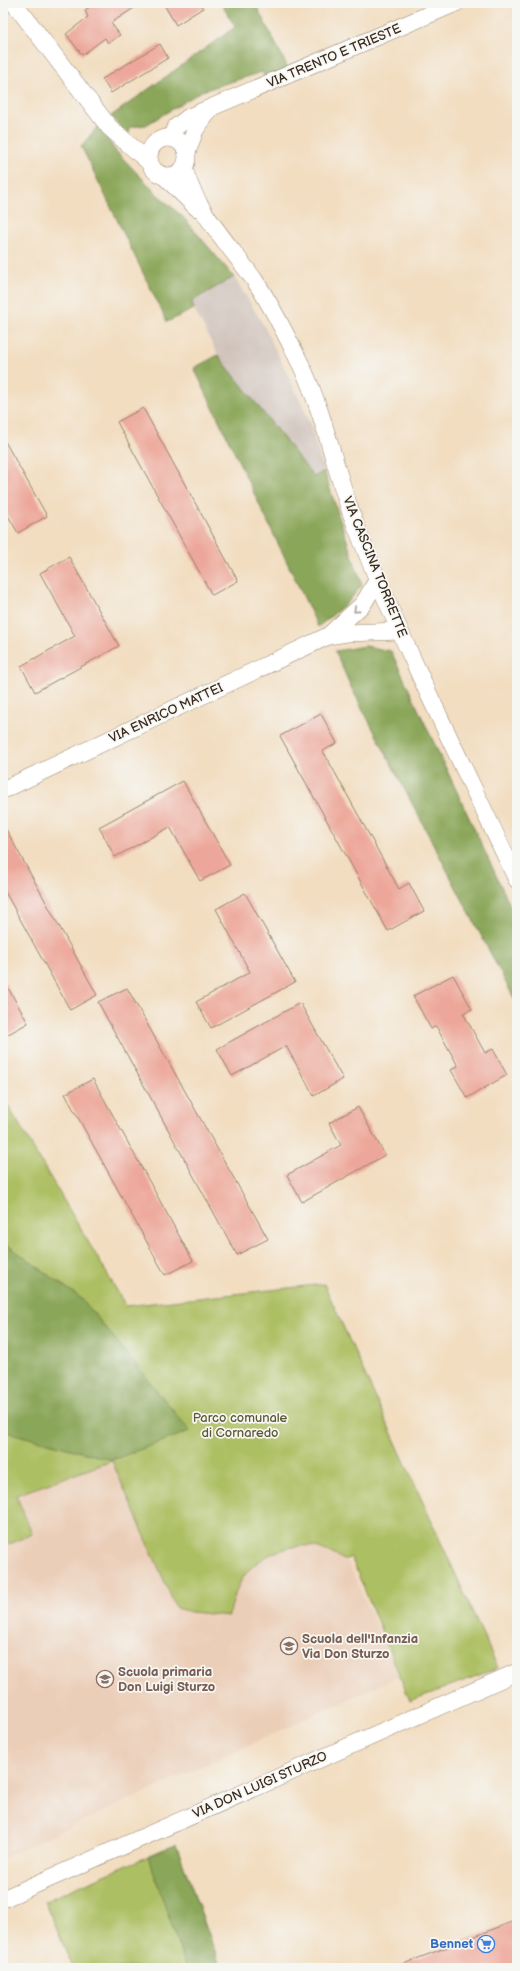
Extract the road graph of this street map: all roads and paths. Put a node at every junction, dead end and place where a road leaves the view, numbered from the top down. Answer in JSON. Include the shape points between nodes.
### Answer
{"nodes":[{"id":1,"x":14,"y":3,"type":"edge"},
{"id":2,"x":456,"y":3,"type":"edge"},
{"id":3,"x":212,"y":108,"type":"junction"},
{"id":4,"x":117,"y":133,"type":"junction"},
{"id":5,"x":170,"y":138,"type":"junction"},
{"id":6,"x":153,"y":144,"type":"junction"},
{"id":7,"x":186,"y":161,"type":"junction"},
{"id":8,"x":149,"y":162,"type":"junction"},
{"id":9,"x":164,"y":176,"type":"junction"},
{"id":10,"x":206,"y":217,"type":"junction"},
{"id":11,"x":378,"y":579,"type":"junction"},
{"id":12,"x":400,"y":631,"type":"junction"},
{"id":13,"x":328,"y":636,"type":"junction"},
{"id":14,"x":3,"y":790,"type":"edge"},
{"id":15,"x":517,"y":880,"type":"edge"},
{"id":16,"x":517,"y":1672,"type":"edge"},
{"id":17,"x":3,"y":1899,"type":"edge"}],
"edges":[{"from":1,"to":4,"type":"street","via":[[109,127]]},
{"from":2,"to":3,"type":"street","name":"VIA TRENTO E TRIESTE"},
{"from":3,"to":5,"type":"street","name":"VIA TRENTO E TRIESTE","via":[[183,121]]},
{"from":3,"to":7,"type":"street","name":"VIA TRENTO E TRIESTE","via":[[195,130]]},
{"from":4,"to":6,"type":"street"},
{"from":4,"to":8,"type":"street"},
{"from":5,"to":6,"type":"street","via":[[158,140]]},
{"from":5,"to":7,"type":"street","via":[[181,142]]},
{"from":6,"to":8,"type":"street","via":[[148,156]]},
{"from":7,"to":9,"type":"street","via":[[175,175]]},
{"from":7,"to":10,"type":"street","name":"VIA CASCINA TORRETTE","via":[[188,181]]},
{"from":8,"to":9,"type":"street","via":[[155,171]]},
{"from":9,"to":10,"type":"street","name":"VIA CASCINA TORRETTE"},
{"from":10,"to":11,"type":"street","name":"VIA CASCINA TORRETTE","via":[[256,282],[301,366],[321,413],[355,524]]},
{"from":11,"to":12,"type":"street","name":"VIA CASCINA TORRETTE"},
{"from":11,"to":13,"type":"street","name":"VIA ENRICO MATTEI","one_way":true,"via":[[363,604]]},
{"from":12,"to":13,"type":"street","name":"VIA ENRICO MATTEI"},
{"from":12,"to":15,"type":"street","name":"VIA CASCINA TORRETTE"},
{"from":13,"to":14,"type":"street","name":"VIA ENRICO MATTEI"},
{"from":16,"to":17,"type":"street","name":"VIA DON LUIGI STURZO"}]}
